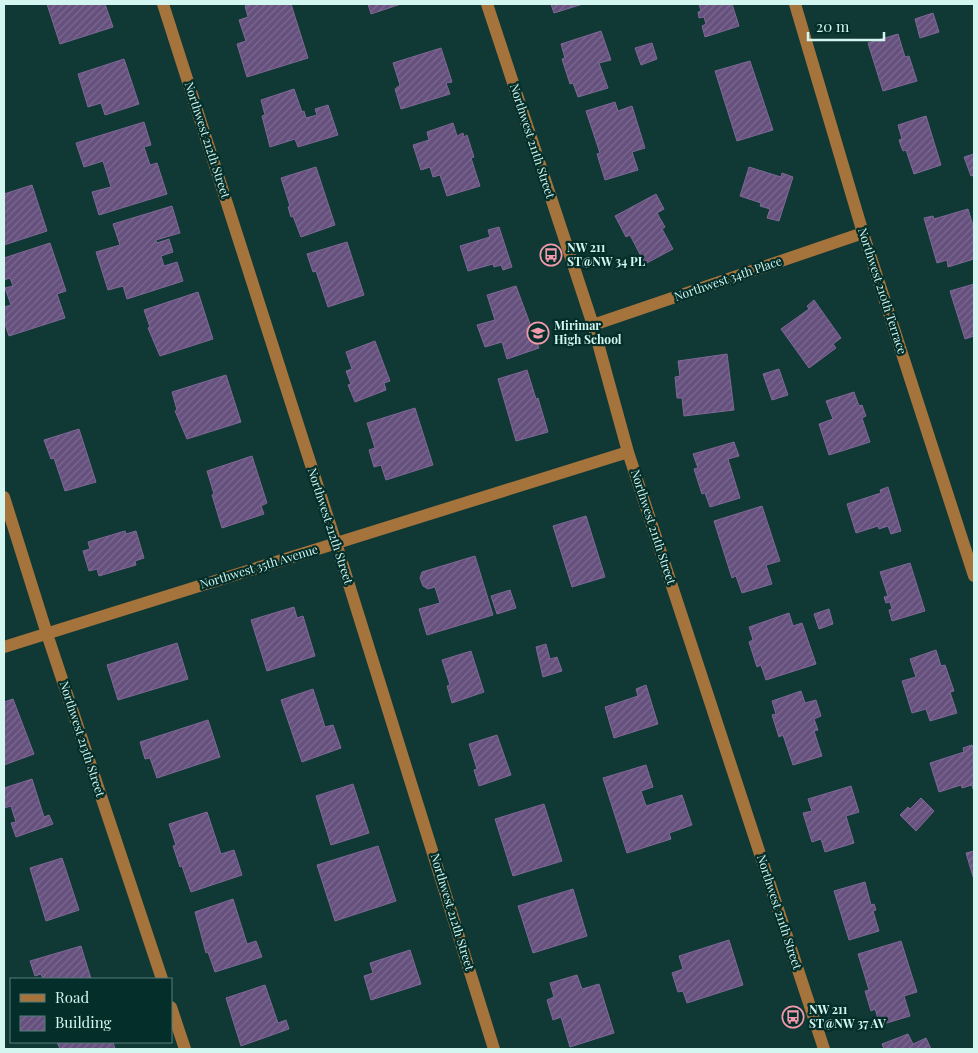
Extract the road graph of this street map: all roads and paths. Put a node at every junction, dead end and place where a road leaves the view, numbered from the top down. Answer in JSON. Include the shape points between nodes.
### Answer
{"nodes":[{"id":1,"x":163,"y":4,"type":"edge"},
{"id":2,"x":487,"y":4,"type":"edge"},
{"id":3,"x":795,"y":4,"type":"edge"},
{"id":4,"x":863,"y":233,"type":"junction"},
{"id":5,"x":593,"y":325,"type":"junction"},
{"id":6,"x":628,"y":452,"type":"junction"},
{"id":7,"x":4,"y":498,"type":"edge"},
{"id":8,"x":336,"y":543,"type":"junction"},
{"id":9,"x":974,"y":576,"type":"edge"},
{"id":10,"x":47,"y":634,"type":"junction"},
{"id":11,"x":4,"y":647,"type":"edge"},
{"id":12,"x":162,"y":978,"type":"edge"},
{"id":13,"x":172,"y":1010,"type":"edge"},
{"id":14,"x":185,"y":1049,"type":"edge"},
{"id":15,"x":494,"y":1049,"type":"edge"},
{"id":16,"x":824,"y":1049,"type":"edge"}],
"edges":[{"from":1,"to":8,"type":"street","name":"Northwest 212th Street"},
{"from":2,"to":5,"type":"street","name":"Northwest 211th Street"},
{"from":3,"to":4,"type":"street","name":"Northwest 210th Terrace"},
{"from":4,"to":5,"type":"street","name":"Northwest 34th Place"},
{"from":4,"to":9,"type":"street","name":"Northwest 210th Terrace"},
{"from":5,"to":6,"type":"street","name":"Northwest 211th Street"},
{"from":6,"to":8,"type":"street","name":"Northwest 35th Avenue"},
{"from":6,"to":16,"type":"street","name":"Northwest 211th Street"},
{"from":7,"to":10,"type":"street","name":"Northwest 213th Street"},
{"from":8,"to":10,"type":"street","name":"Northwest 35th Avenue"},
{"from":8,"to":15,"type":"street","name":"Northwest 212th Street"},
{"from":10,"to":11,"type":"street","name":"Northwest 35th Avenue"},
{"from":10,"to":12,"type":"street","name":"Northwest 213th Street"},
{"from":13,"to":14,"type":"street"}]}
